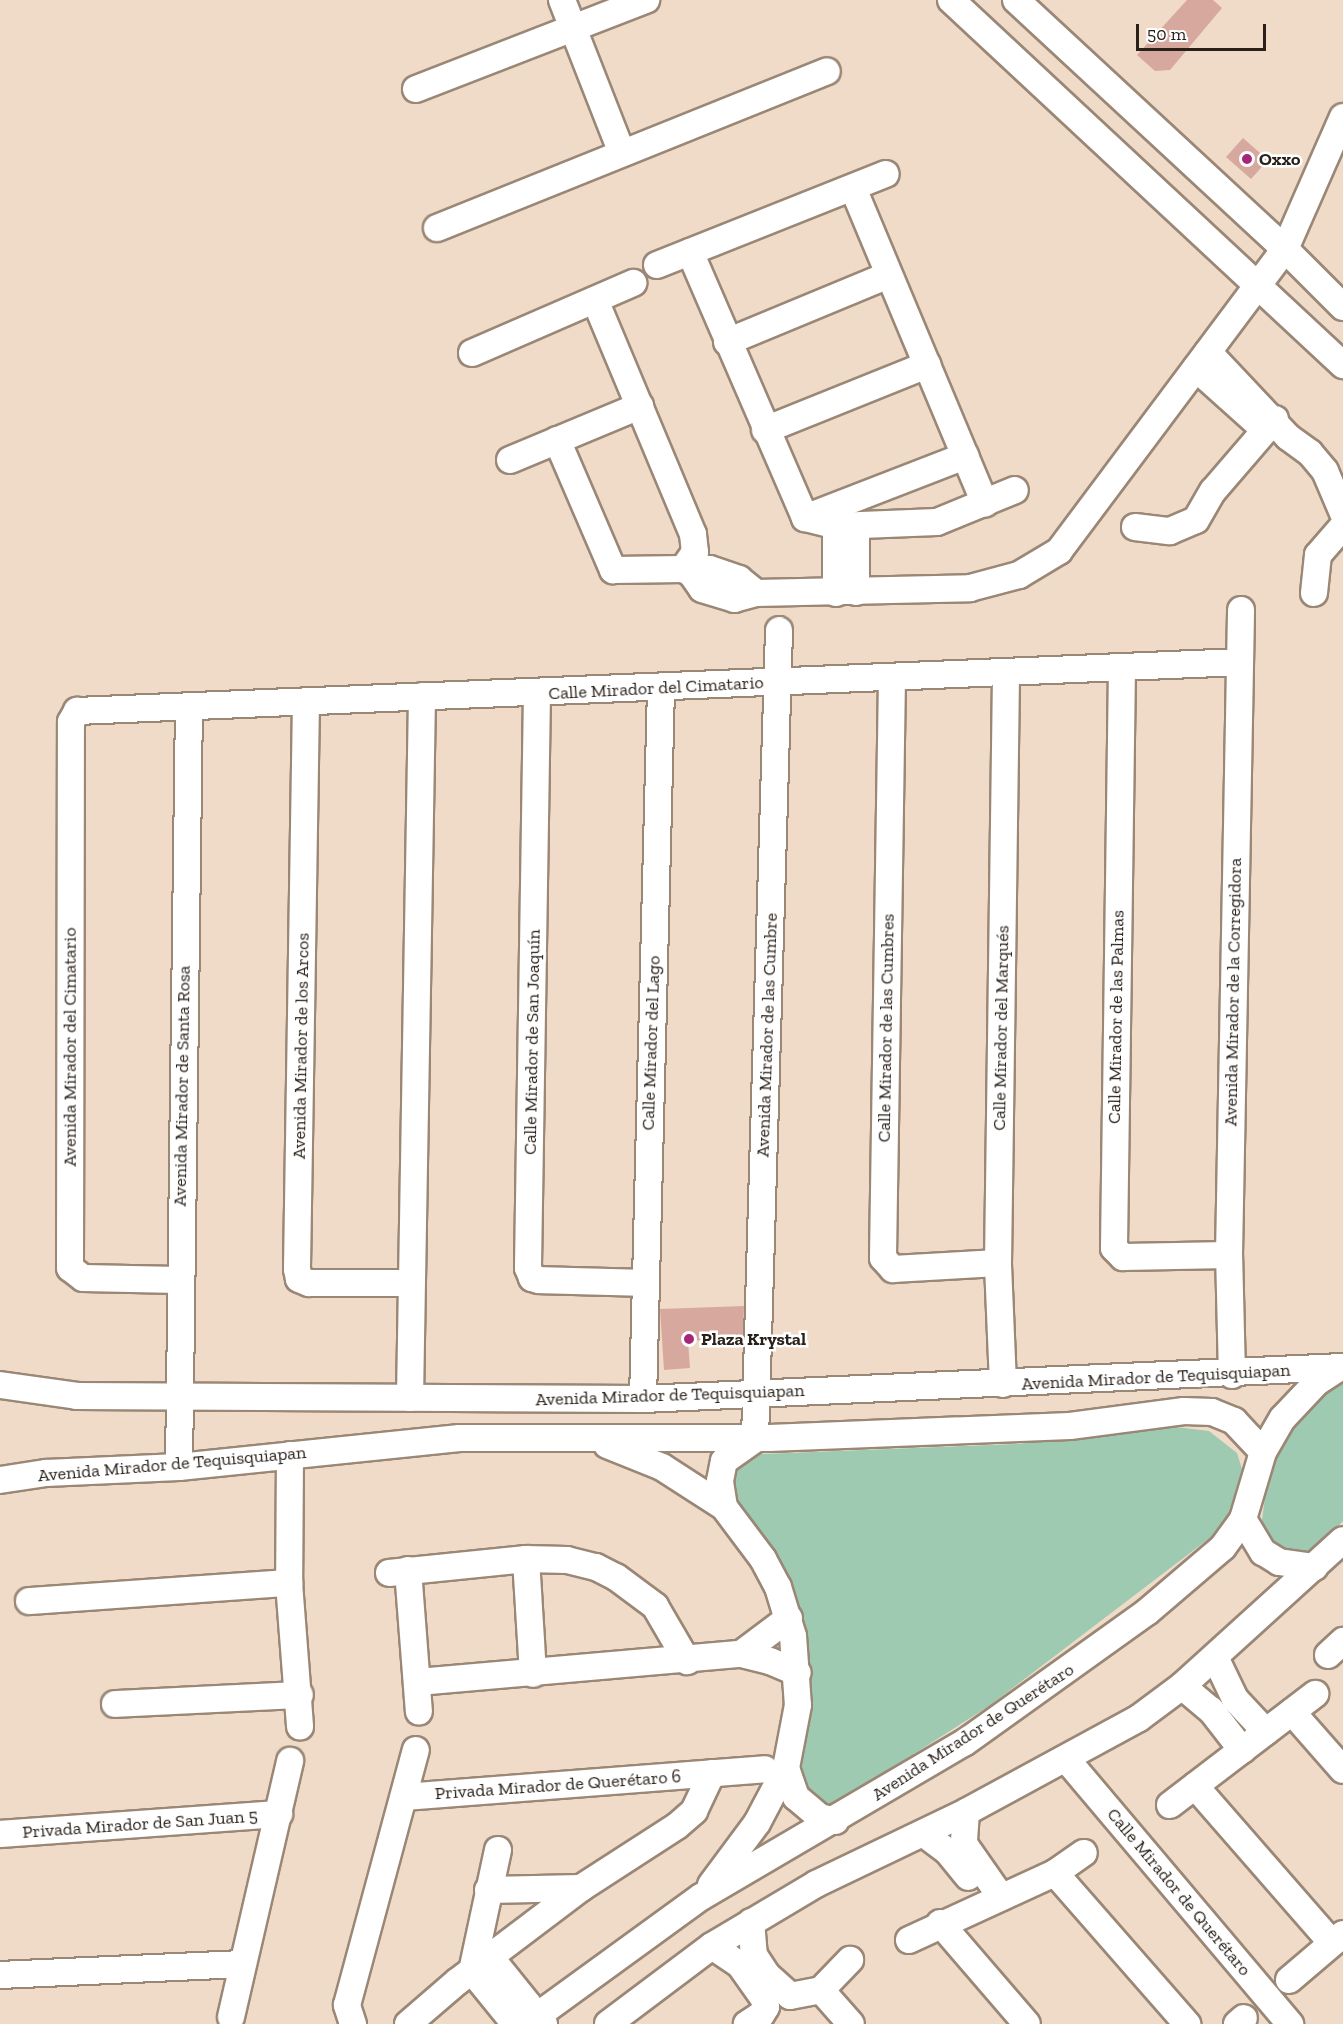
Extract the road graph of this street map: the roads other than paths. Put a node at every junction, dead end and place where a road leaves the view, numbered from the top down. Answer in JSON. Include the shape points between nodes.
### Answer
{"nodes":[{"id":1,"x":562,"y":0,"type":"edge"},
{"id":2,"x":646,"y":0,"type":"edge"},
{"id":3,"x":951,"y":0,"type":"edge"},
{"id":4,"x":1016,"y":0,"type":"edge"},
{"id":5,"x":573,"y":28,"type":"junction"},
{"id":6,"x":827,"y":71,"type":"dead end"},
{"id":7,"x":416,"y":89,"type":"dead end"},
{"id":8,"x":1343,"y":117,"type":"edge"},
{"id":9,"x":622,"y":153,"type":"junction"},
{"id":10,"x":886,"y":174,"type":"dead end"},
{"id":11,"x":853,"y":188,"type":"junction"},
{"id":12,"x":437,"y":228,"type":"dead end"},
{"id":13,"x":1285,"y":249,"type":"junction"},
{"id":14,"x":690,"y":252,"type":"junction"},
{"id":15,"x":657,"y":265,"type":"dead end"},
{"id":16,"x":889,"y":275,"type":"junction"},
{"id":17,"x":633,"y":283,"type":"dead end"},
{"id":18,"x":1258,"y":286,"type":"junction"},
{"id":19,"x":595,"y":300,"type":"junction"},
{"id":20,"x":1343,"y":307,"type":"edge"},
{"id":21,"x":727,"y":342,"type":"junction"},
{"id":22,"x":472,"y":353,"type":"dead end"},
{"id":23,"x":1202,"y":360,"type":"junction"},
{"id":24,"x":1343,"y":364,"type":"edge"},
{"id":25,"x":927,"y":365,"type":"junction"},
{"id":26,"x":640,"y":406,"type":"junction"},
{"id":27,"x":1277,"y":429,"type":"junction"},
{"id":28,"x":765,"y":430,"type":"junction"},
{"id":29,"x":557,"y":440,"type":"junction"},
{"id":30,"x":965,"y":456,"type":"junction"},
{"id":31,"x":510,"y":460,"type":"dead end"},
{"id":32,"x":1015,"y":490,"type":"dead end"},
{"id":33,"x":985,"y":503,"type":"junction"},
{"id":34,"x":1343,"y":513,"type":"edge"},
{"id":35,"x":805,"y":518,"type":"junction"},
{"id":36,"x":846,"y":526,"type":"junction"},
{"id":37,"x":1135,"y":526,"type":"dead end"},
{"id":38,"x":1343,"y":526,"type":"edge"},
{"id":39,"x":687,"y":571,"type":"junction"},
{"id":40,"x":846,"y":593,"type":"junction"},
{"id":41,"x":1314,"y":593,"type":"dead end"},
{"id":42,"x":1241,"y":610,"type":"dead end"},
{"id":43,"x":779,"y":630,"type":"dead end"},
{"id":44,"x":1239,"y":662,"type":"junction"},
{"id":45,"x":1122,"y":667,"type":"junction"},
{"id":46,"x":1006,"y":672,"type":"junction"},
{"id":47,"x":892,"y":677,"type":"junction"},
{"id":48,"x":778,"y":682,"type":"junction"},
{"id":49,"x":661,"y":688,"type":"junction"},
{"id":50,"x":537,"y":693,"type":"junction"},
{"id":51,"x":422,"y":696,"type":"junction"},
{"id":52,"x":306,"y":701,"type":"junction"},
{"id":53,"x":189,"y":706,"type":"junction"},
{"id":54,"x":74,"y":714,"type":"joint"},
{"id":55,"x":1228,"y":1256,"type":"junction"},
{"id":56,"x":998,"y":1263,"type":"junction"},
{"id":57,"x":179,"y":1280,"type":"junction"},
{"id":58,"x":410,"y":1283,"type":"junction"},
{"id":59,"x":644,"y":1283,"type":"junction"},
{"id":60,"x":1342,"y":1367,"type":"edge"},
{"id":61,"x":1232,"y":1375,"type":"junction"},
{"id":62,"x":1003,"y":1384,"type":"junction"},
{"id":63,"x":0,"y":1385,"type":"edge"},
{"id":64,"x":756,"y":1392,"type":"junction"},
{"id":65,"x":178,"y":1397,"type":"junction"},
{"id":66,"x":410,"y":1398,"type":"junction"},
{"id":67,"x":643,"y":1399,"type":"junction"},
{"id":68,"x":755,"y":1439,"type":"junction"},
{"id":69,"x":593,"y":1440,"type":"junction"},
{"id":70,"x":1263,"y":1452,"type":"junction"},
{"id":71,"x":290,"y":1455,"type":"junction"},
{"id":72,"x":179,"y":1467,"type":"junction"},
{"id":73,"x":0,"y":1480,"type":"edge"},
{"id":74,"x":724,"y":1507,"type":"junction"},
{"id":75,"x":1244,"y":1519,"type":"junction"},
{"id":76,"x":1333,"y":1556,"type":"edge"},
{"id":77,"x":526,"y":1559,"type":"junction"},
{"id":78,"x":289,"y":1583,"type":"junction"},
{"id":79,"x":30,"y":1601,"type":"dead end"},
{"id":80,"x":655,"y":1606,"type":"junction"},
{"id":81,"x":789,"y":1618,"type":"junction"},
{"id":82,"x":741,"y":1654,"type":"junction"},
{"id":83,"x":1215,"y":1657,"type":"junction"},
{"id":84,"x":687,"y":1661,"type":"junction"},
{"id":85,"x":654,"y":1664,"type":"junction"},
{"id":86,"x":798,"y":1673,"type":"junction"},
{"id":87,"x":533,"y":1674,"type":"junction"},
{"id":88,"x":418,"y":1682,"type":"junction"},
{"id":89,"x":1182,"y":1686,"type":"junction"},
{"id":90,"x":1231,"y":1692,"type":"junction"},
{"id":91,"x":1315,"y":1694,"type":"dead end"},
{"id":92,"x":300,"y":1695,"type":"junction"},
{"id":93,"x":115,"y":1704,"type":"dead end"},
{"id":94,"x":1212,"y":1710,"type":"junction"},
{"id":95,"x":419,"y":1712,"type":"dead end"},
{"id":96,"x":1292,"y":1712,"type":"junction"},
{"id":97,"x":300,"y":1727,"type":"dead end"},
{"id":98,"x":1266,"y":1732,"type":"junction"},
{"id":99,"x":416,"y":1750,"type":"dead end"},
{"id":100,"x":1242,"y":1750,"type":"junction"},
{"id":101,"x":1067,"y":1760,"type":"junction"},
{"id":102,"x":290,"y":1761,"type":"dead end"},
{"id":103,"x":775,"y":1769,"type":"junction"},
{"id":104,"x":1343,"y":1770,"type":"edge"},
{"id":105,"x":712,"y":1773,"type":"junction"},
{"id":106,"x":1195,"y":1786,"type":"junction"},
{"id":107,"x":404,"y":1797,"type":"junction"},
{"id":108,"x":1170,"y":1805,"type":"dead end"},
{"id":109,"x":966,"y":1812,"type":"junction"},
{"id":110,"x":279,"y":1814,"type":"junction"},
{"id":111,"x":836,"y":1821,"type":"junction"},
{"id":112,"x":923,"y":1833,"type":"junction"},
{"id":113,"x":0,"y":1834,"type":"edge"},
{"id":114,"x":956,"y":1848,"type":"junction"},
{"id":115,"x":498,"y":1850,"type":"dead end"},
{"id":116,"x":1084,"y":1853,"type":"dead end"},
{"id":117,"x":1054,"y":1873,"type":"junction"},
{"id":118,"x":581,"y":1888,"type":"junction"},
{"id":119,"x":488,"y":1890,"type":"junction"},
{"id":120,"x":701,"y":1897,"type":"junction"},
{"id":121,"x":994,"y":1900,"type":"junction"},
{"id":122,"x":751,"y":1922,"type":"junction"},
{"id":123,"x":940,"y":1923,"type":"junction"},
{"id":124,"x":1338,"y":1939,"type":"edge"},
{"id":125,"x":909,"y":1940,"type":"dead end"},
{"id":126,"x":712,"y":1946,"type":"junction"},
{"id":127,"x":747,"y":1960,"type":"junction"},
{"id":128,"x":850,"y":1960,"type":"dead end"},
{"id":129,"x":242,"y":1964,"type":"junction"},
{"id":130,"x":481,"y":1964,"type":"junction"},
{"id":131,"x":0,"y":1975,"type":"edge"},
{"id":132,"x":1289,"y":1980,"type":"dead end"},
{"id":133,"x":821,"y":1990,"type":"junction"},
{"id":134,"x":231,"y":2017,"type":"dead end"},
{"id":135,"x":530,"y":2022,"type":"edge"},
{"id":136,"x":354,"y":2024,"type":"edge"},
{"id":137,"x":408,"y":2024,"type":"edge"},
{"id":138,"x":608,"y":2024,"type":"edge"},
{"id":139,"x":747,"y":2024,"type":"edge"},
{"id":140,"x":851,"y":2024,"type":"edge"},
{"id":141,"x":1027,"y":2024,"type":"edge"},
{"id":142,"x":1187,"y":2024,"type":"edge"},
{"id":143,"x":1290,"y":2024,"type":"edge"}],
"edges":[{"from":1,"to":5,"type":"street"},
{"from":2,"to":5,"type":"street"},
{"from":3,"to":18,"type":"street"},
{"from":4,"to":13,"type":"street"},
{"from":5,"to":7,"type":"street"},
{"from":5,"to":9,"type":"street"},
{"from":6,"to":9,"type":"street"},
{"from":8,"to":13,"type":"street"},
{"from":9,"to":12,"type":"street"},
{"from":10,"to":11,"type":"street"},
{"from":11,"to":14,"type":"street"},
{"from":11,"to":16,"type":"street"},
{"from":13,"to":18,"type":"street"},
{"from":13,"to":20,"type":"street"},
{"from":14,"to":15,"type":"street"},
{"from":14,"to":21,"type":"street"},
{"from":16,"to":21,"type":"street"},
{"from":16,"to":25,"type":"street"},
{"from":17,"to":19,"type":"street"},
{"from":18,"to":23,"type":"street"},
{"from":18,"to":24,"type":"street"},
{"from":19,"to":22,"type":"street"},
{"from":19,"to":26,"type":"street"},
{"from":21,"to":28,"type":"street"},
{"from":23,"to":27,"type":"street"},
{"from":23,"to":40,"type":"street","via":[[1059,551],[1044,562],[1018,575],[970,588]]},
{"from":25,"to":28,"type":"street"},
{"from":25,"to":30,"type":"street"},
{"from":26,"to":29,"type":"street"},
{"from":26,"to":39,"type":"street","via":[[697,545]]},
{"from":27,"to":34,"type":"street","via":[[1310,453],[1324,471]]},
{"from":27,"to":37,"type":"street","via":[[1224,478],[1196,520],[1170,531]]},
{"from":28,"to":35,"type":"street"},
{"from":29,"to":31,"type":"street"},
{"from":29,"to":39,"type":"street","via":[[613,570]]},
{"from":30,"to":33,"type":"street"},
{"from":30,"to":35,"type":"street"},
{"from":32,"to":33,"type":"street"},
{"from":33,"to":36,"type":"street","via":[[937,522]]},
{"from":35,"to":36,"type":"street"},
{"from":36,"to":40,"type":"street"},
{"from":38,"to":41,"type":"street","via":[[1318,555]]},
{"from":39,"to":40,"type":"street","via":[[716,571],[739,579],[756,593]]},
{"from":42,"to":44,"type":"street","name":"Avenida Mirador de la Corregidora"},
{"from":43,"to":48,"type":"street","name":"Avenida Mirador de las Cumbre"},
{"from":44,"to":45,"type":"street","name":"Calle Mirador del Cimatario"},
{"from":44,"to":55,"type":"street","name":"Avenida Mirador de la Corregidora"},
{"from":45,"to":46,"type":"street","name":"Calle Mirador del Cimatario"},
{"from":45,"to":55,"type":"street","name":"Calle Mirador de las Palmas","via":[[1114,1248],[1123,1257]]},
{"from":46,"to":47,"type":"street","name":"Calle Mirador del Cimatario"},
{"from":46,"to":56,"type":"street","name":"Calle Mirador del Marqués"},
{"from":47,"to":48,"type":"street","name":"Calle Mirador del Cimatario"},
{"from":47,"to":56,"type":"street","name":"Calle Mirador de las Cumbres","via":[[883,1258],[893,1269]]},
{"from":48,"to":49,"type":"street","name":"Calle Mirador del Cimatario"},
{"from":48,"to":64,"type":"street","name":"Avenida Mirador de las Cumbre"},
{"from":49,"to":50,"type":"street","name":"Calle Mirador del Cimatario"},
{"from":49,"to":59,"type":"street","name":"Calle Mirador del Lago"},
{"from":50,"to":51,"type":"street","name":"Calle Mirador del Cimatario"},
{"from":50,"to":59,"type":"street","name":"Calle Mirador de San Joaquín","via":[[528,1268],[532,1278],[539,1280]]},
{"from":51,"to":52,"type":"street","name":"Calle Mirador del Cimatario"},
{"from":51,"to":58,"type":"street"},
{"from":52,"to":53,"type":"street","name":"Calle Mirador del Cimatario"},
{"from":52,"to":58,"type":"street","name":"Avenida Mirador de los Arcos","via":[[297,1269],[299,1279],[309,1283]]},
{"from":53,"to":54,"type":"street","name":"Calle Mirador del Cimatario","via":[[81,710]]},
{"from":53,"to":57,"type":"street","name":"Avenida Mirador de Santa Rosa"},
{"from":54,"to":57,"type":"street","name":"Avenida Mirador del Cimatario","via":[[70,1268],[83,1278]]},
{"from":55,"to":61,"type":"street","name":"Avenida Mirador de la Corregidora"},
{"from":56,"to":62,"type":"street","name":"Calle Mirador del Marqués"},
{"from":57,"to":65,"type":"street","name":"Avenida Mirador de Santa Rosa"},
{"from":58,"to":66,"type":"street"},
{"from":59,"to":67,"type":"street","name":"Calle Mirador del Lago"},
{"from":60,"to":61,"type":"street","name":"Avenida Mirador de Tequisquiapan"},
{"from":60,"to":70,"type":"street","name":"Avenida Mirador de Querétaro","via":[[1317,1383],[1283,1418]]},
{"from":61,"to":62,"type":"street","name":"Avenida Mirador de Tequisquiapan"},
{"from":62,"to":64,"type":"street","name":"Avenida Mirador de Tequisquiapan"},
{"from":63,"to":65,"type":"street","name":"Avenida Mirador de Tequisquiapan","via":[[77,1396]]},
{"from":64,"to":67,"type":"street","name":"Avenida Mirador de Tequisquiapan"},
{"from":64,"to":68,"type":"street","name":"Avenida Mirador de las Cumbre"},
{"from":65,"to":66,"type":"street","name":"Avenida Mirador de Tequisquiapan"},
{"from":65,"to":72,"type":"street","name":"Avenida Mirador de Santa Rosa"},
{"from":66,"to":67,"type":"street","name":"Avenida Mirador de Tequisquiapan"},
{"from":68,"to":69,"type":"street","name":"Avenida Mirador de Tequisquiapan"},
{"from":68,"to":70,"type":"street","name":"Avenida Mirador de Tequisquiapan","via":[[1070,1426],[1184,1411],[1212,1412],[1234,1422]]},
{"from":68,"to":74,"type":"street","via":[[724,1461],[720,1481]]},
{"from":69,"to":71,"type":"street","name":"Avenida Mirador de Tequisquiapan","via":[[460,1438]]},
{"from":69,"to":74,"type":"street","via":[[662,1467]]},
{"from":70,"to":75,"type":"street","name":"Avenida Mirador de Querétaro"},
{"from":71,"to":72,"type":"street","name":"Avenida Mirador de Tequisquiapan"},
{"from":71,"to":78,"type":"street"},
{"from":72,"to":73,"type":"street","name":"Avenida Mirador de Tequisquiapan","via":[[46,1473]]},
{"from":74,"to":81,"type":"street","via":[[764,1558]]},
{"from":75,"to":76,"type":"street","via":[[1263,1552],[1279,1562]]},
{"from":75,"to":111,"type":"street","name":"Avenida Mirador de Querétaro","via":[[1223,1547],[1079,1663],[964,1743]]},
{"from":76,"to":83,"type":"street"},
{"from":77,"to":80,"type":"street","via":[[567,1560],[596,1567],[616,1576]]},
{"from":77,"to":87,"type":"street"},
{"from":77,"to":88,"type":"street","via":[[399,1571]]},
{"from":78,"to":79,"type":"street"},
{"from":78,"to":92,"type":"street"},
{"from":80,"to":84,"type":"street"},
{"from":80,"to":85,"type":"street"},
{"from":81,"to":82,"type":"street"},
{"from":81,"to":86,"type":"street"},
{"from":82,"to":84,"type":"street"},
{"from":82,"to":86,"type":"street"},
{"from":83,"to":89,"type":"street"},
{"from":83,"to":90,"type":"street"},
{"from":84,"to":85,"type":"street"},
{"from":85,"to":87,"type":"street"},
{"from":86,"to":103,"type":"street","via":[[794,1737]]},
{"from":87,"to":88,"type":"street"},
{"from":88,"to":95,"type":"street"},
{"from":89,"to":94,"type":"street"},
{"from":89,"to":101,"type":"street","via":[[1139,1718]]},
{"from":90,"to":94,"type":"street"},
{"from":90,"to":98,"type":"street"},
{"from":91,"to":96,"type":"street"},
{"from":92,"to":93,"type":"street"},
{"from":92,"to":97,"type":"street"},
{"from":94,"to":100,"type":"street"},
{"from":96,"to":98,"type":"street"},
{"from":96,"to":104,"type":"street"},
{"from":98,"to":100,"type":"street"},
{"from":99,"to":107,"type":"street","name":"Privada Mirador de Querétaro 6"},
{"from":100,"to":106,"type":"street"},
{"from":101,"to":109,"type":"street"},
{"from":101,"to":143,"type":"street","name":"Calle Mirador de Querétaro"},
{"from":102,"to":110,"type":"street","name":"Privada Mirador de San Juan 5"},
{"from":103,"to":105,"type":"street","name":"Privada Mirador de Querétaro 6"},
{"from":103,"to":111,"type":"street","via":[[796,1797],[820,1817]]},
{"from":103,"to":120,"type":"street","via":[[751,1832]]},
{"from":105,"to":107,"type":"street","name":"Privada Mirador de Querétaro 6"},
{"from":105,"to":118,"type":"street","name":"Privada Mirador de Querétaro 6","via":[[694,1811]]},
{"from":106,"to":108,"type":"street"},
{"from":106,"to":124,"type":"street"},
{"from":107,"to":136,"type":"street","name":"Privada Mirador de Querétaro 6","via":[[347,2005]]},
{"from":109,"to":112,"type":"street"},
{"from":109,"to":114,"type":"street"},
{"from":110,"to":113,"type":"street","name":"Privada Mirador de San Juan 5"},
{"from":110,"to":129,"type":"street","name":"Privada Mirador de San Juan 5"},
{"from":111,"to":120,"type":"street","name":"Avenida Mirador de Querétaro"},
{"from":112,"to":114,"type":"street"},
{"from":112,"to":122,"type":"street","via":[[816,1884]]},
{"from":114,"to":121,"type":"street"},
{"from":115,"to":119,"type":"street"},
{"from":116,"to":117,"type":"street"},
{"from":117,"to":121,"type":"street"},
{"from":117,"to":142,"type":"street"},
{"from":118,"to":119,"type":"street"},
{"from":118,"to":130,"type":"street","name":"Privada Mirador de Querétaro 6"},
{"from":119,"to":130,"type":"street"},
{"from":120,"to":135,"type":"street","name":"Avenida Mirador de Querétaro"},
{"from":121,"to":123,"type":"street"},
{"from":122,"to":126,"type":"street"},
{"from":122,"to":127,"type":"street"},
{"from":123,"to":125,"type":"street"},
{"from":123,"to":141,"type":"street"},
{"from":124,"to":132,"type":"street"},
{"from":126,"to":127,"type":"street"},
{"from":126,"to":138,"type":"street"},
{"from":127,"to":133,"type":"street","via":[[790,1996]]},
{"from":127,"to":139,"type":"street","via":[[766,2007]]},
{"from":128,"to":133,"type":"street"},
{"from":129,"to":131,"type":"street"},
{"from":129,"to":134,"type":"street","name":"Privada Mirador de San Juan 5"},
{"from":130,"to":135,"type":"street"},
{"from":130,"to":137,"type":"street","name":"Privada Mirador de Querétaro 6"},
{"from":133,"to":140,"type":"street"}]}
